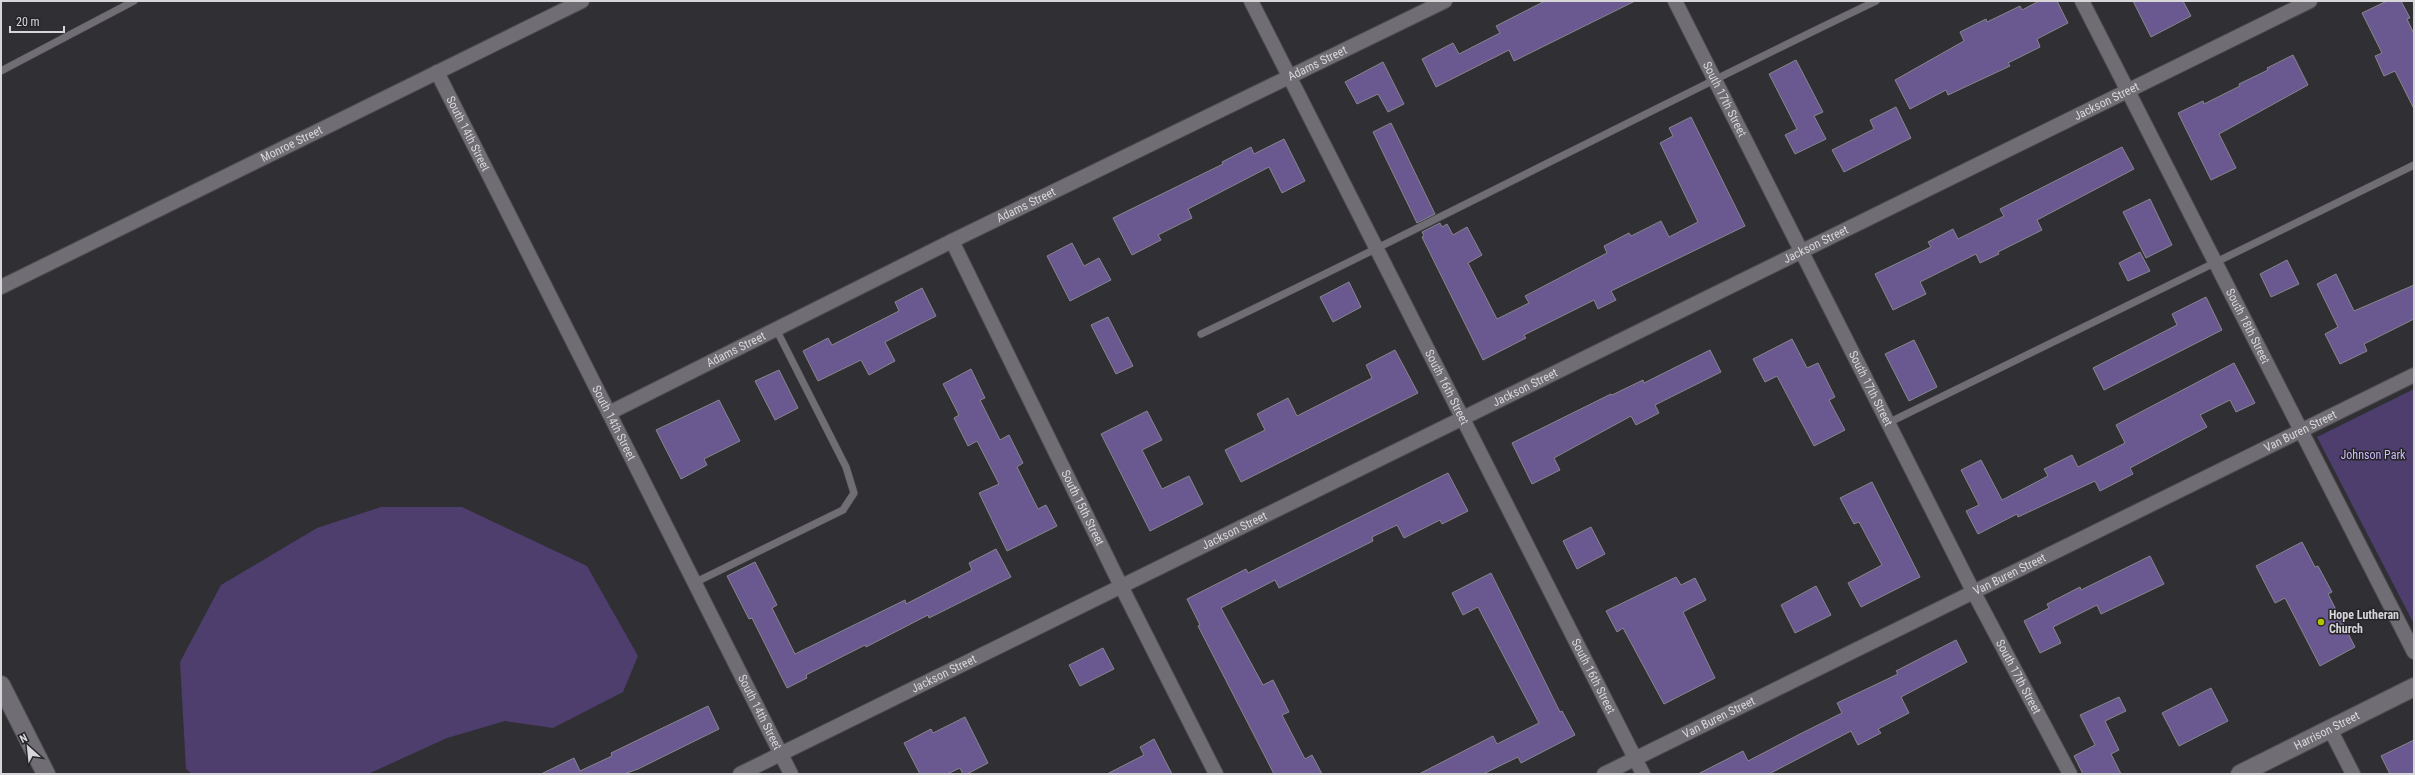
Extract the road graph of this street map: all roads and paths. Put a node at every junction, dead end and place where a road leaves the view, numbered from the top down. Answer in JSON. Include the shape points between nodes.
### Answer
{"nodes":[{"id":1,"x":134,"y":1,"type":"edge"},
{"id":2,"x":582,"y":1,"type":"edge"},
{"id":3,"x":1251,"y":1,"type":"edge"},
{"id":4,"x":1445,"y":1,"type":"edge"},
{"id":5,"x":1676,"y":1,"type":"edge"},
{"id":6,"x":1876,"y":1,"type":"edge"},
{"id":7,"x":2082,"y":1,"type":"edge"},
{"id":8,"x":2310,"y":1,"type":"edge"},
{"id":9,"x":1,"y":71,"type":"edge"},
{"id":10,"x":437,"y":72,"type":"junction"},
{"id":11,"x":1290,"y":78,"type":"junction"},
{"id":12,"x":1714,"y":78,"type":"junction"},
{"id":13,"x":2128,"y":90,"type":"junction"},
{"id":14,"x":2414,"y":165,"type":"edge"},
{"id":15,"x":952,"y":241,"type":"junction"},
{"id":16,"x":1377,"y":250,"type":"junction"},
{"id":17,"x":1802,"y":250,"type":"junction"},
{"id":18,"x":2215,"y":262,"type":"junction"},
{"id":19,"x":1,"y":287,"type":"edge"},
{"id":20,"x":776,"y":329,"type":"junction"},
{"id":21,"x":1201,"y":334,"type":"dead end"},
{"id":22,"x":2414,"y":375,"type":"edge"},
{"id":23,"x":609,"y":413,"type":"junction"},
{"id":24,"x":1462,"y":418,"type":"junction"},
{"id":25,"x":1888,"y":423,"type":"junction"},
{"id":26,"x":2301,"y":430,"type":"junction"},
{"id":27,"x":694,"y":583,"type":"junction"},
{"id":28,"x":1121,"y":586,"type":"junction"},
{"id":29,"x":1973,"y":591,"type":"junction"},
{"id":30,"x":2414,"y":652,"type":"edge"},
{"id":31,"x":1,"y":685,"type":"edge"},
{"id":32,"x":2414,"y":687,"type":"edge"},
{"id":33,"x":6,"y":707,"type":"edge"},
{"id":34,"x":2330,"y":729,"type":"junction"},
{"id":35,"x":781,"y":754,"type":"junction"},
{"id":36,"x":1635,"y":759,"type":"junction"},
{"id":37,"x":46,"y":774,"type":"edge"},
{"id":38,"x":740,"y":774,"type":"edge"},
{"id":39,"x":791,"y":774,"type":"edge"},
{"id":40,"x":1216,"y":774,"type":"edge"},
{"id":41,"x":1604,"y":774,"type":"edge"},
{"id":42,"x":1643,"y":774,"type":"edge"},
{"id":43,"x":2070,"y":774,"type":"edge"},
{"id":44,"x":2240,"y":774,"type":"edge"},
{"id":45,"x":2353,"y":774,"type":"edge"}],
"edges":[{"from":1,"to":9,"type":"lane"},
{"from":2,"to":10,"type":"street","name":"Monroe Street"},
{"from":3,"to":11,"type":"street","name":"South 16th Street"},
{"from":4,"to":11,"type":"street","name":"Adams Street"},
{"from":5,"to":12,"type":"street","name":"South 17th Street"},
{"from":6,"to":12,"type":"lane"},
{"from":7,"to":13,"type":"street","name":"South 18th Street"},
{"from":8,"to":13,"type":"street","name":"Jackson Street"},
{"from":10,"to":19,"type":"street","name":"Monroe Street"},
{"from":10,"to":23,"type":"street","name":"South 14th Street"},
{"from":11,"to":15,"type":"street","name":"Adams Street"},
{"from":11,"to":16,"type":"street","name":"South 16th Street"},
{"from":12,"to":16,"type":"lane"},
{"from":12,"to":17,"type":"street","name":"South 17th Street"},
{"from":13,"to":17,"type":"street","name":"Jackson Street"},
{"from":13,"to":18,"type":"street","name":"South 18th Street"},
{"from":14,"to":18,"type":"lane"},
{"from":15,"to":20,"type":"street","name":"Adams Street"},
{"from":15,"to":28,"type":"street","name":"South 15th Street"},
{"from":16,"to":21,"type":"lane"},
{"from":16,"to":24,"type":"street","name":"South 16th Street"},
{"from":17,"to":24,"type":"street","name":"Jackson Street"},
{"from":17,"to":25,"type":"street","name":"South 17th Street"},
{"from":18,"to":25,"type":"lane"},
{"from":18,"to":26,"type":"street","name":"South 18th Street"},
{"from":20,"to":23,"type":"street","name":"Adams Street"},
{"from":20,"to":27,"type":"lane","via":[[846,467],[854,493],[843,510]]},
{"from":22,"to":26,"type":"street","name":"Van Buren Street"},
{"from":23,"to":27,"type":"street","name":"South 14th Street"},
{"from":24,"to":28,"type":"street","name":"Jackson Street"},
{"from":24,"to":36,"type":"street","name":"South 16th Street"},
{"from":25,"to":29,"type":"street","name":"South 17th Street"},
{"from":26,"to":29,"type":"street","name":"Van Buren Street"},
{"from":26,"to":30,"type":"street","name":"South 18th Street"},
{"from":27,"to":35,"type":"street","name":"South 14th Street"},
{"from":28,"to":35,"type":"street","name":"Jackson Street"},
{"from":28,"to":40,"type":"street","name":"South 15th Street"},
{"from":29,"to":36,"type":"street","name":"Van Buren Street"},
{"from":29,"to":43,"type":"street","name":"South 17th Street"},
{"from":31,"to":33,"type":"street"},
{"from":32,"to":34,"type":"street","name":"Harrison Street"},
{"from":33,"to":37,"type":"street"},
{"from":34,"to":44,"type":"street","name":"Harrison Street"},
{"from":34,"to":45,"type":"street"},
{"from":35,"to":38,"type":"street","name":"Jackson Street"},
{"from":35,"to":39,"type":"street","name":"South 14th Street"},
{"from":36,"to":41,"type":"street","name":"Van Buren Street"},
{"from":36,"to":42,"type":"street","name":"South 16th Street"}]}
